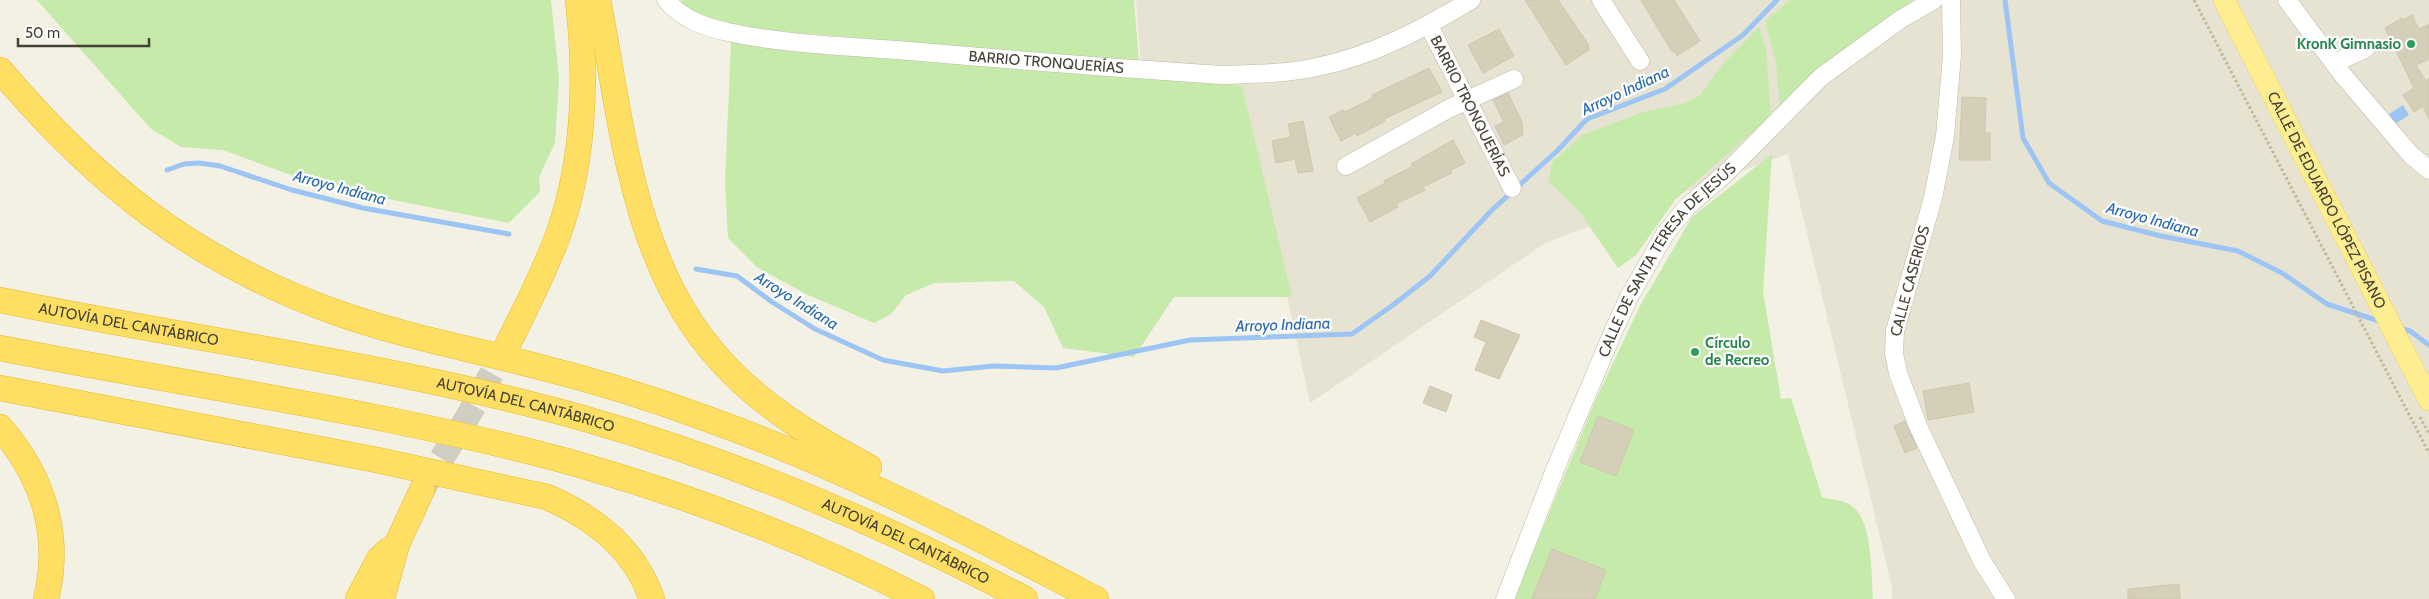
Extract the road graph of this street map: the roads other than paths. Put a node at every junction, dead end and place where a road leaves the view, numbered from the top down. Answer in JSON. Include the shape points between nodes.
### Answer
{"nodes":[{"id":1,"x":578,"y":0,"type":"edge"},
{"id":2,"x":598,"y":0,"type":"edge"},
{"id":3,"x":666,"y":0,"type":"edge"},
{"id":4,"x":1471,"y":0,"type":"edge"},
{"id":5,"x":1601,"y":0,"type":"edge"},
{"id":6,"x":1934,"y":0,"type":"edge"},
{"id":7,"x":1951,"y":0,"type":"edge"},
{"id":8,"x":2224,"y":0,"type":"edge"},
{"id":9,"x":2287,"y":0,"type":"edge"},
{"id":10,"x":1429,"y":26,"type":"junction"},
{"id":11,"x":2365,"y":49,"type":"dead end"},
{"id":12,"x":1640,"y":61,"type":"dead end"},
{"id":13,"x":2334,"y":63,"type":"junction"},
{"id":14,"x":0,"y":70,"type":"edge"},
{"id":15,"x":1514,"y":79,"type":"dead end"},
{"id":16,"x":1467,"y":101,"type":"junction"},
{"id":17,"x":1346,"y":166,"type":"dead end"},
{"id":18,"x":2429,"y":170,"type":"edge"},
{"id":19,"x":1512,"y":188,"type":"dead end"},
{"id":20,"x":0,"y":300,"type":"edge"},
{"id":21,"x":507,"y":346,"type":"tunnel mouth"},
{"id":22,"x":0,"y":348,"type":"edge"},
{"id":23,"x":0,"y":388,"type":"edge"},
{"id":24,"x":2429,"y":400,"type":"edge"},
{"id":25,"x":0,"y":427,"type":"edge"},
{"id":26,"x":422,"y":490,"type":"tunnel mouth"},
{"id":27,"x":397,"y":544,"type":"junction"},
{"id":28,"x":46,"y":599,"type":"edge"},
{"id":29,"x":358,"y":599,"type":"edge"},
{"id":30,"x":382,"y":599,"type":"edge"},
{"id":31,"x":652,"y":599,"type":"edge"},
{"id":32,"x":922,"y":599,"type":"edge"},
{"id":33,"x":1024,"y":599,"type":"edge"},
{"id":34,"x":1096,"y":599,"type":"edge"},
{"id":35,"x":1505,"y":599,"type":"edge"},
{"id":36,"x":2006,"y":599,"type":"edge"}],
"edges":[{"from":1,"to":21,"type":"highway","via":[[583,65],[575,175],[554,246]]},
{"from":2,"to":34,"type":"highway","via":[[624,144],[642,215],[677,300],[719,359],[754,394],[804,430],[1042,560]]},
{"from":3,"to":10,"type":"street","name":"BARRIO TRONQUERÍAS","via":[[691,20],[745,35],[1221,75],[1272,74],[1317,67],[1361,55]]},
{"from":4,"to":10,"type":"street","name":"BARRIO TRONQUERÍAS"},
{"from":5,"to":12,"type":"street"},
{"from":6,"to":35,"type":"street","name":"CALLE DE SANTA TERESA DE JESÚS","via":[[1821,77],[1726,173],[1688,206],[1665,234],[1613,332]]},
{"from":7,"to":36,"type":"street","name":"CALLE CASERIOS","via":[[1952,55],[1945,136],[1933,198],[1895,331],[1894,353],[1905,394],[1950,496],[1982,561]]},
{"from":8,"to":24,"type":"main road","name":"CALLE DE EDUARDO LÓPEZ PISANO"},
{"from":9,"to":13,"type":"street"},
{"from":10,"to":16,"type":"street","name":"BARRIO TRONQUERÍAS"},
{"from":11,"to":13,"type":"street"},
{"from":13,"to":18,"type":"street","via":[[2410,154]]},
{"from":14,"to":34,"type":"highway","via":[[71,147],[118,191],[193,244],[249,275],[354,318],[585,380],[757,437],[836,469]]},
{"from":15,"to":16,"type":"street","name":"BARRIO TRONQUERÍAS"},
{"from":16,"to":17,"type":"street","name":"BARRIO TRONQUERÍAS"},
{"from":16,"to":19,"type":"street","name":"BARRIO TRONQUERÍAS"},
{"from":20,"to":33,"type":"highway","name":"AUTOVÍA DEL CANTÁBRICO","via":[[343,364],[497,396],[586,419],[815,499],[950,560]]},
{"from":22,"to":32,"type":"highway","via":[[394,422],[576,464],[652,487],[802,542]]},
{"from":23,"to":31,"type":"highway","via":[[377,460],[547,497],[606,531],[636,566]]},
{"from":25,"to":28,"type":"highway","via":[[27,461],[44,498],[52,545]]},
{"from":26,"to":27,"type":"highway"},
{"from":27,"to":29,"type":"highway","via":[[379,559]]},
{"from":27,"to":30,"type":"highway"}]}
